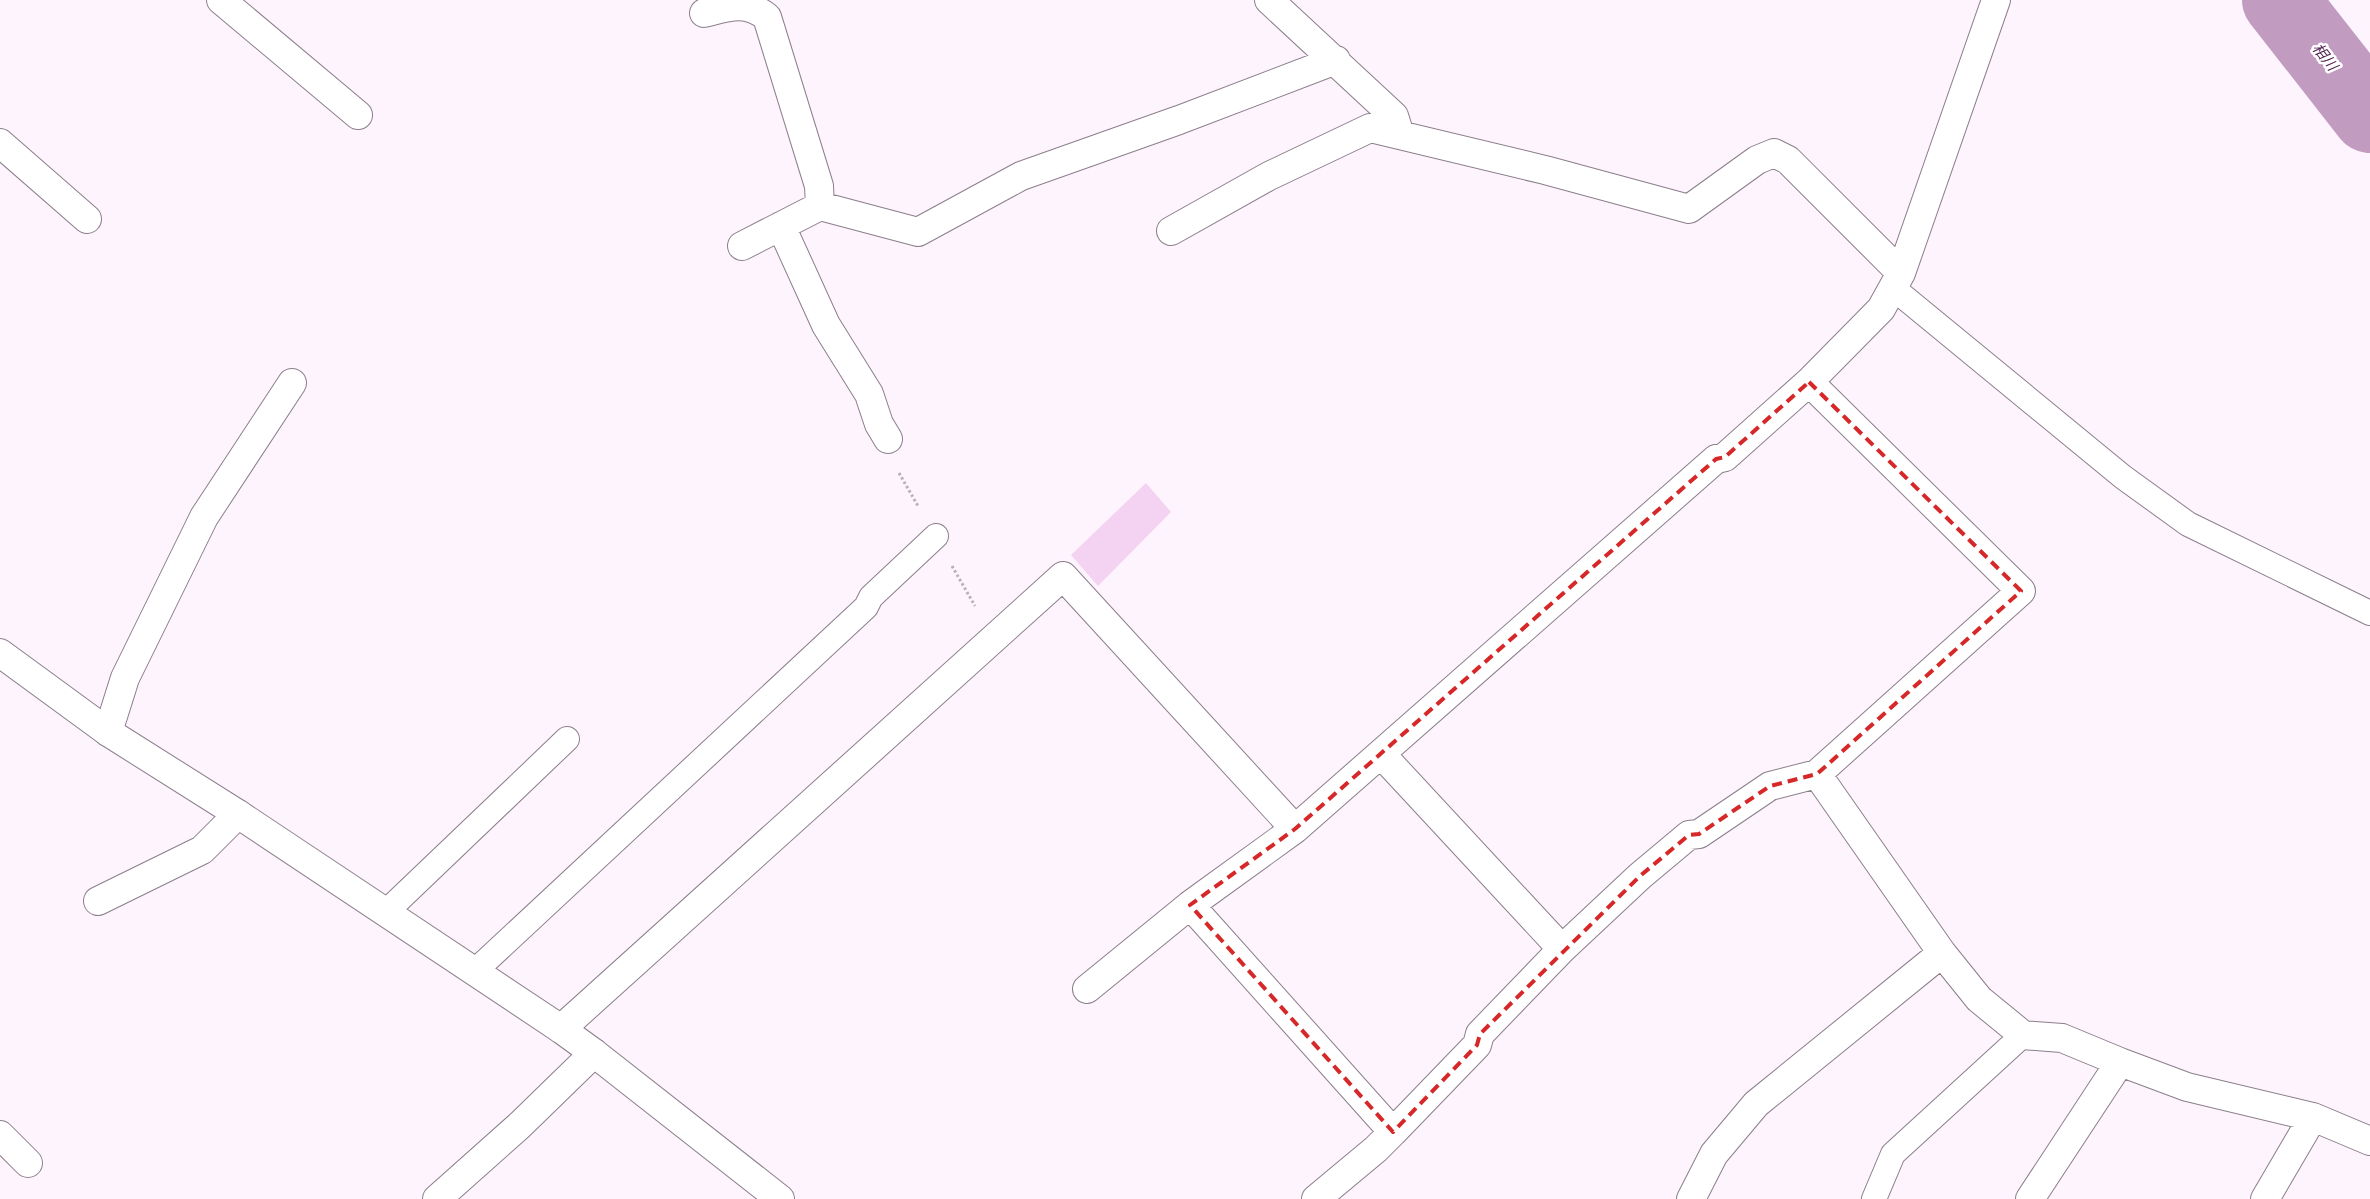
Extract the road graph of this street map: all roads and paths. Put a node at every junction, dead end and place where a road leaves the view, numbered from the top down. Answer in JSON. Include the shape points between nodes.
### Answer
{"nodes":[{"id":1,"x":221,"y":0,"type":"edge"},
{"id":2,"x":1269,"y":0,"type":"edge"},
{"id":3,"x":1996,"y":0,"type":"edge"},
{"id":4,"x":704,"y":13,"type":"dead end"},
{"id":5,"x":1336,"y":60,"type":"junction"},
{"id":6,"x":358,"y":115,"type":"dead end"},
{"id":7,"x":1400,"y":136,"type":"junction"},
{"id":8,"x":0,"y":143,"type":"edge"},
{"id":9,"x":820,"y":206,"type":"junction"},
{"id":10,"x":87,"y":219,"type":"dead end"},
{"id":11,"x":781,"y":226,"type":"junction"},
{"id":12,"x":1171,"y":231,"type":"dead end"},
{"id":13,"x":742,"y":246,"type":"dead end"},
{"id":14,"x":1897,"y":280,"type":"junction"},
{"id":15,"x":1809,"y":382,"type":"junction"},
{"id":16,"x":292,"y":383,"type":"dead end"},
{"id":17,"x":888,"y":439,"type":"dead end"},
{"id":18,"x":936,"y":536,"type":"dead end"},
{"id":19,"x":2370,"y":613,"type":"edge"},
{"id":20,"x":0,"y":653,"type":"edge"},
{"id":21,"x":108,"y":732,"type":"junction"},
{"id":22,"x":567,"y":740,"type":"dead end"},
{"id":23,"x":1381,"y":754,"type":"junction"},
{"id":24,"x":1817,"y":774,"type":"junction"},
{"id":25,"x":238,"y":814,"type":"junction"},
{"id":26,"x":1295,"y":829,"type":"junction"},
{"id":27,"x":98,"y":901,"type":"dead end"},
{"id":28,"x":1190,"y":905,"type":"junction"},
{"id":29,"x":386,"y":912,"type":"junction"},
{"id":30,"x":1562,"y":949,"type":"junction"},
{"id":31,"x":1942,"y":953,"type":"junction"},
{"id":32,"x":475,"y":972,"type":"junction"},
{"id":33,"x":1087,"y":989,"type":"dead end"},
{"id":34,"x":561,"y":1030,"type":"junction"},
{"id":35,"x":2023,"y":1035,"type":"junction"},
{"id":36,"x":594,"y":1053,"type":"junction"},
{"id":37,"x":2120,"y":1062,"type":"junction"},
{"id":38,"x":2313,"y":1117,"type":"junction"},
{"id":39,"x":1393,"y":1132,"type":"junction"},
{"id":40,"x":0,"y":1136,"type":"edge"},
{"id":41,"x":2370,"y":1141,"type":"edge"},
{"id":42,"x":28,"y":1163,"type":"dead end"},
{"id":43,"x":436,"y":1199,"type":"edge"},
{"id":44,"x":780,"y":1199,"type":"edge"},
{"id":45,"x":1316,"y":1199,"type":"edge"},
{"id":46,"x":1691,"y":1199,"type":"edge"},
{"id":47,"x":1874,"y":1199,"type":"edge"},
{"id":48,"x":2030,"y":1199,"type":"edge"},
{"id":49,"x":2265,"y":1199,"type":"edge"}],
"edges":[{"from":1,"to":6,"type":"street"},
{"from":2,"to":5,"type":"street"},
{"from":3,"to":14,"type":"street"},
{"from":4,"to":9,"type":"street","via":[[739,5],[757,9],[767,17],[819,186]]},
{"from":5,"to":7,"type":"street","via":[[1394,116]]},
{"from":5,"to":9,"type":"street","via":[[1021,176],[918,232]]},
{"from":7,"to":12,"type":"street","via":[[1370,128],[1268,176]]},
{"from":7,"to":14,"type":"street","via":[[1545,170],[1689,209],[1756,160],[1774,153],[1788,160]]},
{"from":8,"to":10,"type":"street"},
{"from":9,"to":11,"type":"street"},
{"from":11,"to":13,"type":"street"},
{"from":11,"to":17,"type":"street","via":[[826,325],[869,394]]},
{"from":14,"to":15,"type":"street","via":[[1881,309]]},
{"from":14,"to":19,"type":"lane","via":[[2124,477],[2188,524]]},
{"from":15,"to":23,"type":"street","via":[[1725,458],[1716,459]]},
{"from":15,"to":24,"type":"street","via":[[2021,591]]},
{"from":16,"to":21,"type":"street","via":[[204,517],[125,678]]},
{"from":18,"to":32,"type":"lane","via":[[871,597],[866,607]]},
{"from":20,"to":21,"type":"street"},
{"from":21,"to":25,"type":"street"},
{"from":22,"to":29,"type":"lane"},
{"from":23,"to":26,"type":"street"},
{"from":23,"to":30,"type":"street"},
{"from":24,"to":30,"type":"street","via":[[1770,786],[1699,834],[1689,835]]},
{"from":24,"to":31,"type":"street"},
{"from":25,"to":27,"type":"street","via":[[202,850]]},
{"from":25,"to":29,"type":"street"},
{"from":26,"to":28,"type":"street"},
{"from":26,"to":34,"type":"street","via":[[1063,576]]},
{"from":28,"to":33,"type":"street"},
{"from":28,"to":39,"type":"street"},
{"from":29,"to":32,"type":"street"},
{"from":30,"to":39,"type":"street","via":[[1480,1034],[1477,1045]]},
{"from":31,"to":35,"type":"street","via":[[1979,999]]},
{"from":31,"to":46,"type":"street","via":[[1756,1104],[1714,1154]]},
{"from":32,"to":34,"type":"street"},
{"from":34,"to":36,"type":"street"},
{"from":35,"to":37,"type":"street","via":[[2062,1038]]},
{"from":35,"to":47,"type":"lane","via":[[1893,1154]]},
{"from":36,"to":43,"type":"street","via":[[520,1125]]},
{"from":36,"to":44,"type":"street"},
{"from":37,"to":38,"type":"street","via":[[2187,1088]]},
{"from":37,"to":48,"type":"street"},
{"from":38,"to":41,"type":"street"},
{"from":38,"to":49,"type":"street"},
{"from":39,"to":45,"type":"street"},
{"from":40,"to":42,"type":"street"}]}
